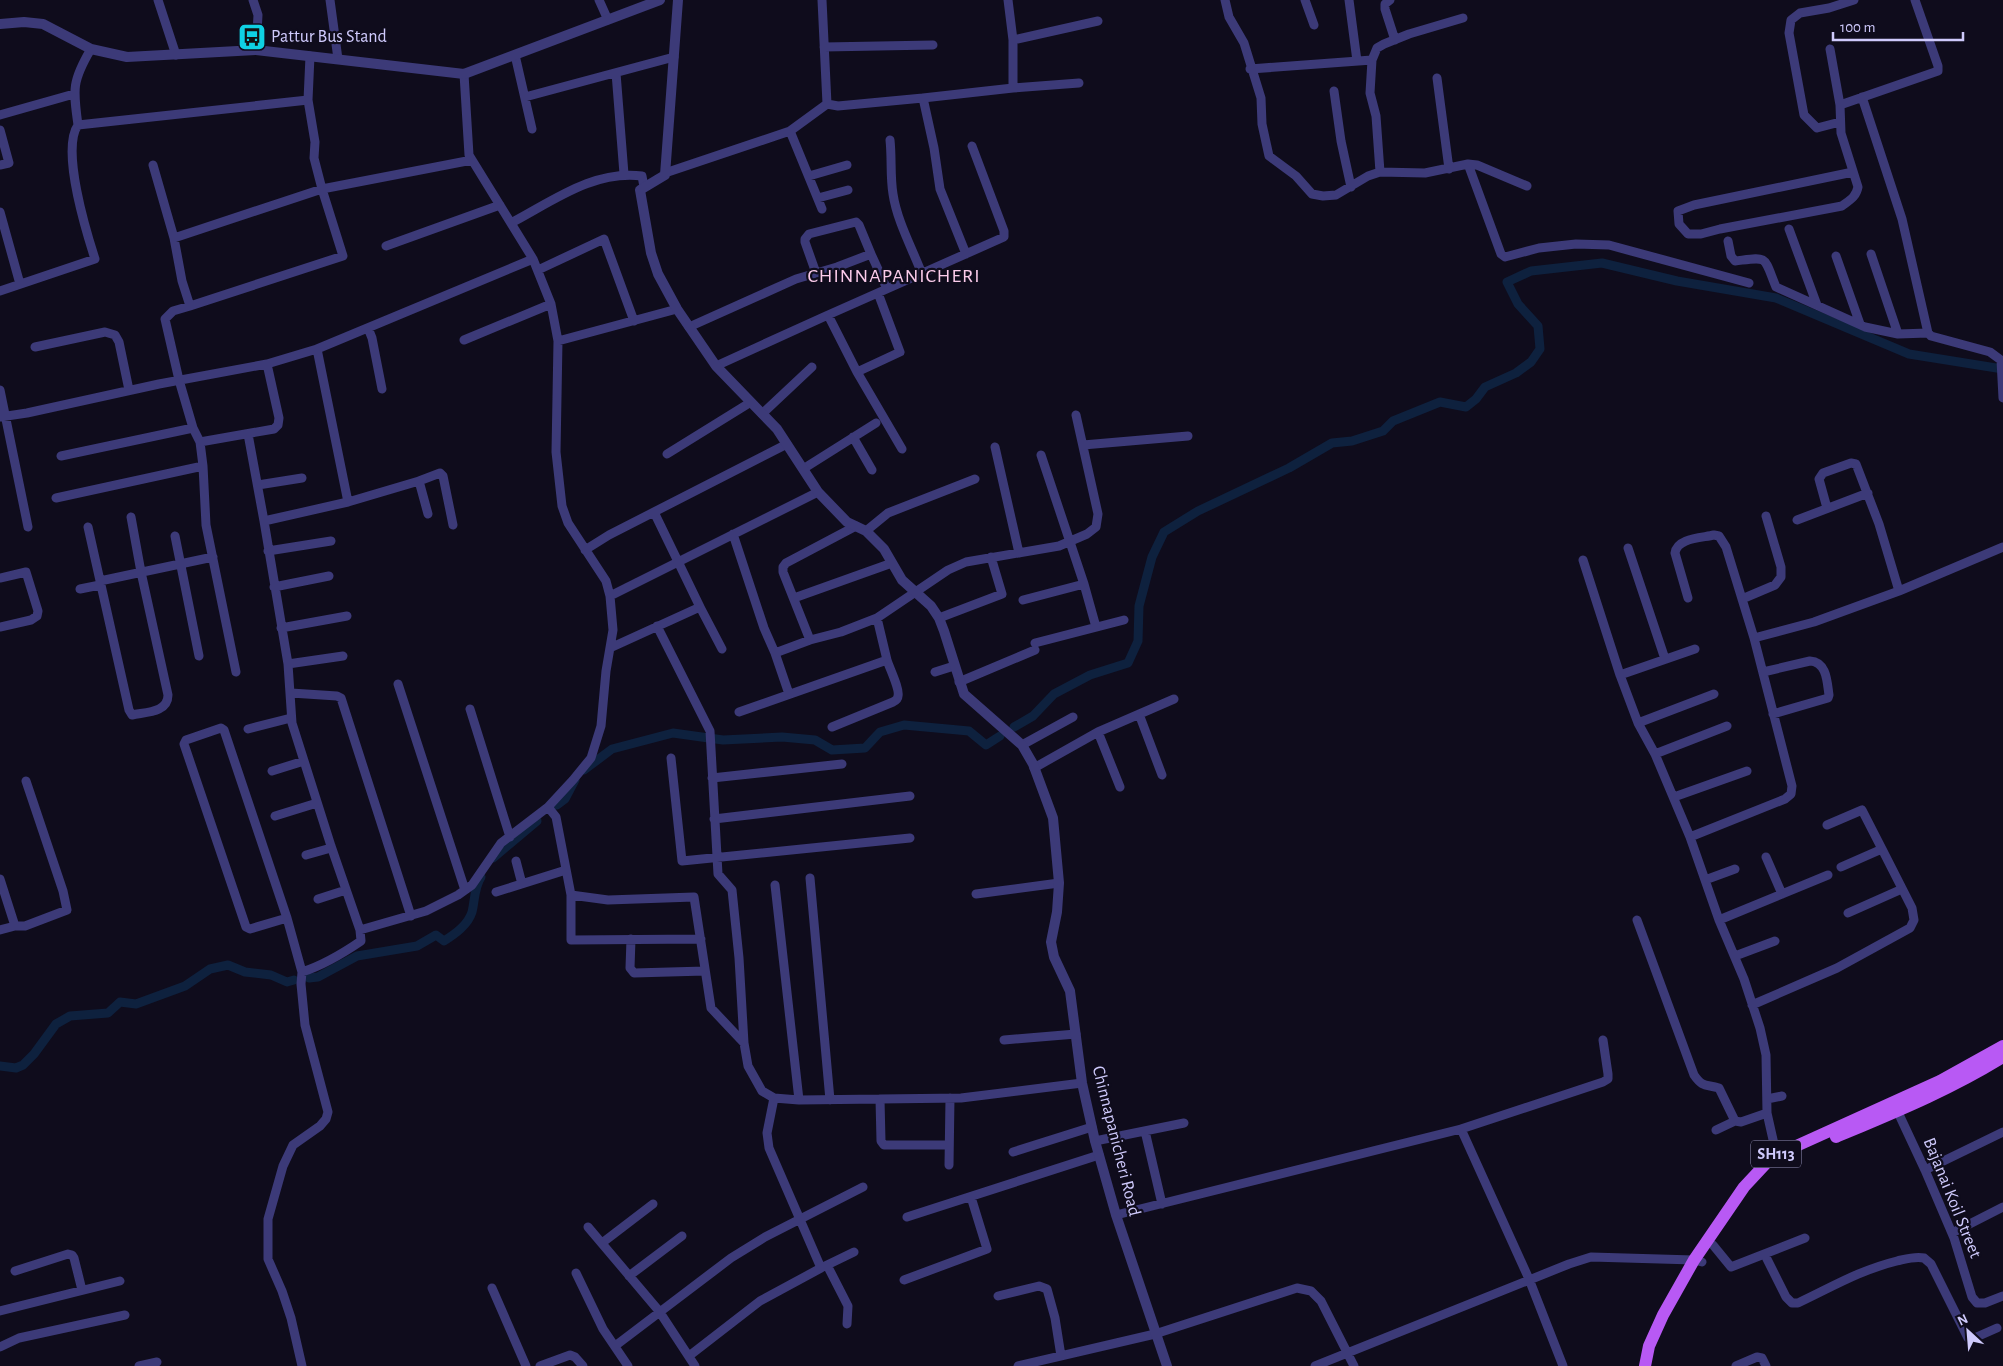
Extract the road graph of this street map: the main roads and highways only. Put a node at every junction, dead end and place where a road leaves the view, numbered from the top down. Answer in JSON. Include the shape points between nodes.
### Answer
{"nodes":[{"id":1,"x":2003,"y":1046,"type":"edge"},
{"id":2,"x":2003,"y":1057,"type":"edge"},
{"id":3,"x":1895,"y":1107,"type":"junction"},
{"id":4,"x":1698,"y":1261,"type":"junction"},
{"id":5,"x":1645,"y":1366,"type":"edge"},
{"id":6,"x":1654,"y":1366,"type":"edge"}],
"edges":[{"from":1,"to":3,"type":"main road","number":"SH113"},
{"from":2,"to":3,"type":"main road","number":"SH113","via":[[1944,1089]]},
{"from":3,"to":4,"type":"main road","number":"SH113","via":[[1777,1162]]},
{"from":3,"to":4,"type":"main road","number":"SH113","via":[[1776,1153],[1744,1187]]},
{"from":4,"to":5,"type":"main road","number":"SH113","via":[[1663,1315]]},
{"from":4,"to":6,"type":"main road","number":"SH113","via":[[1657,1348]]}]}
